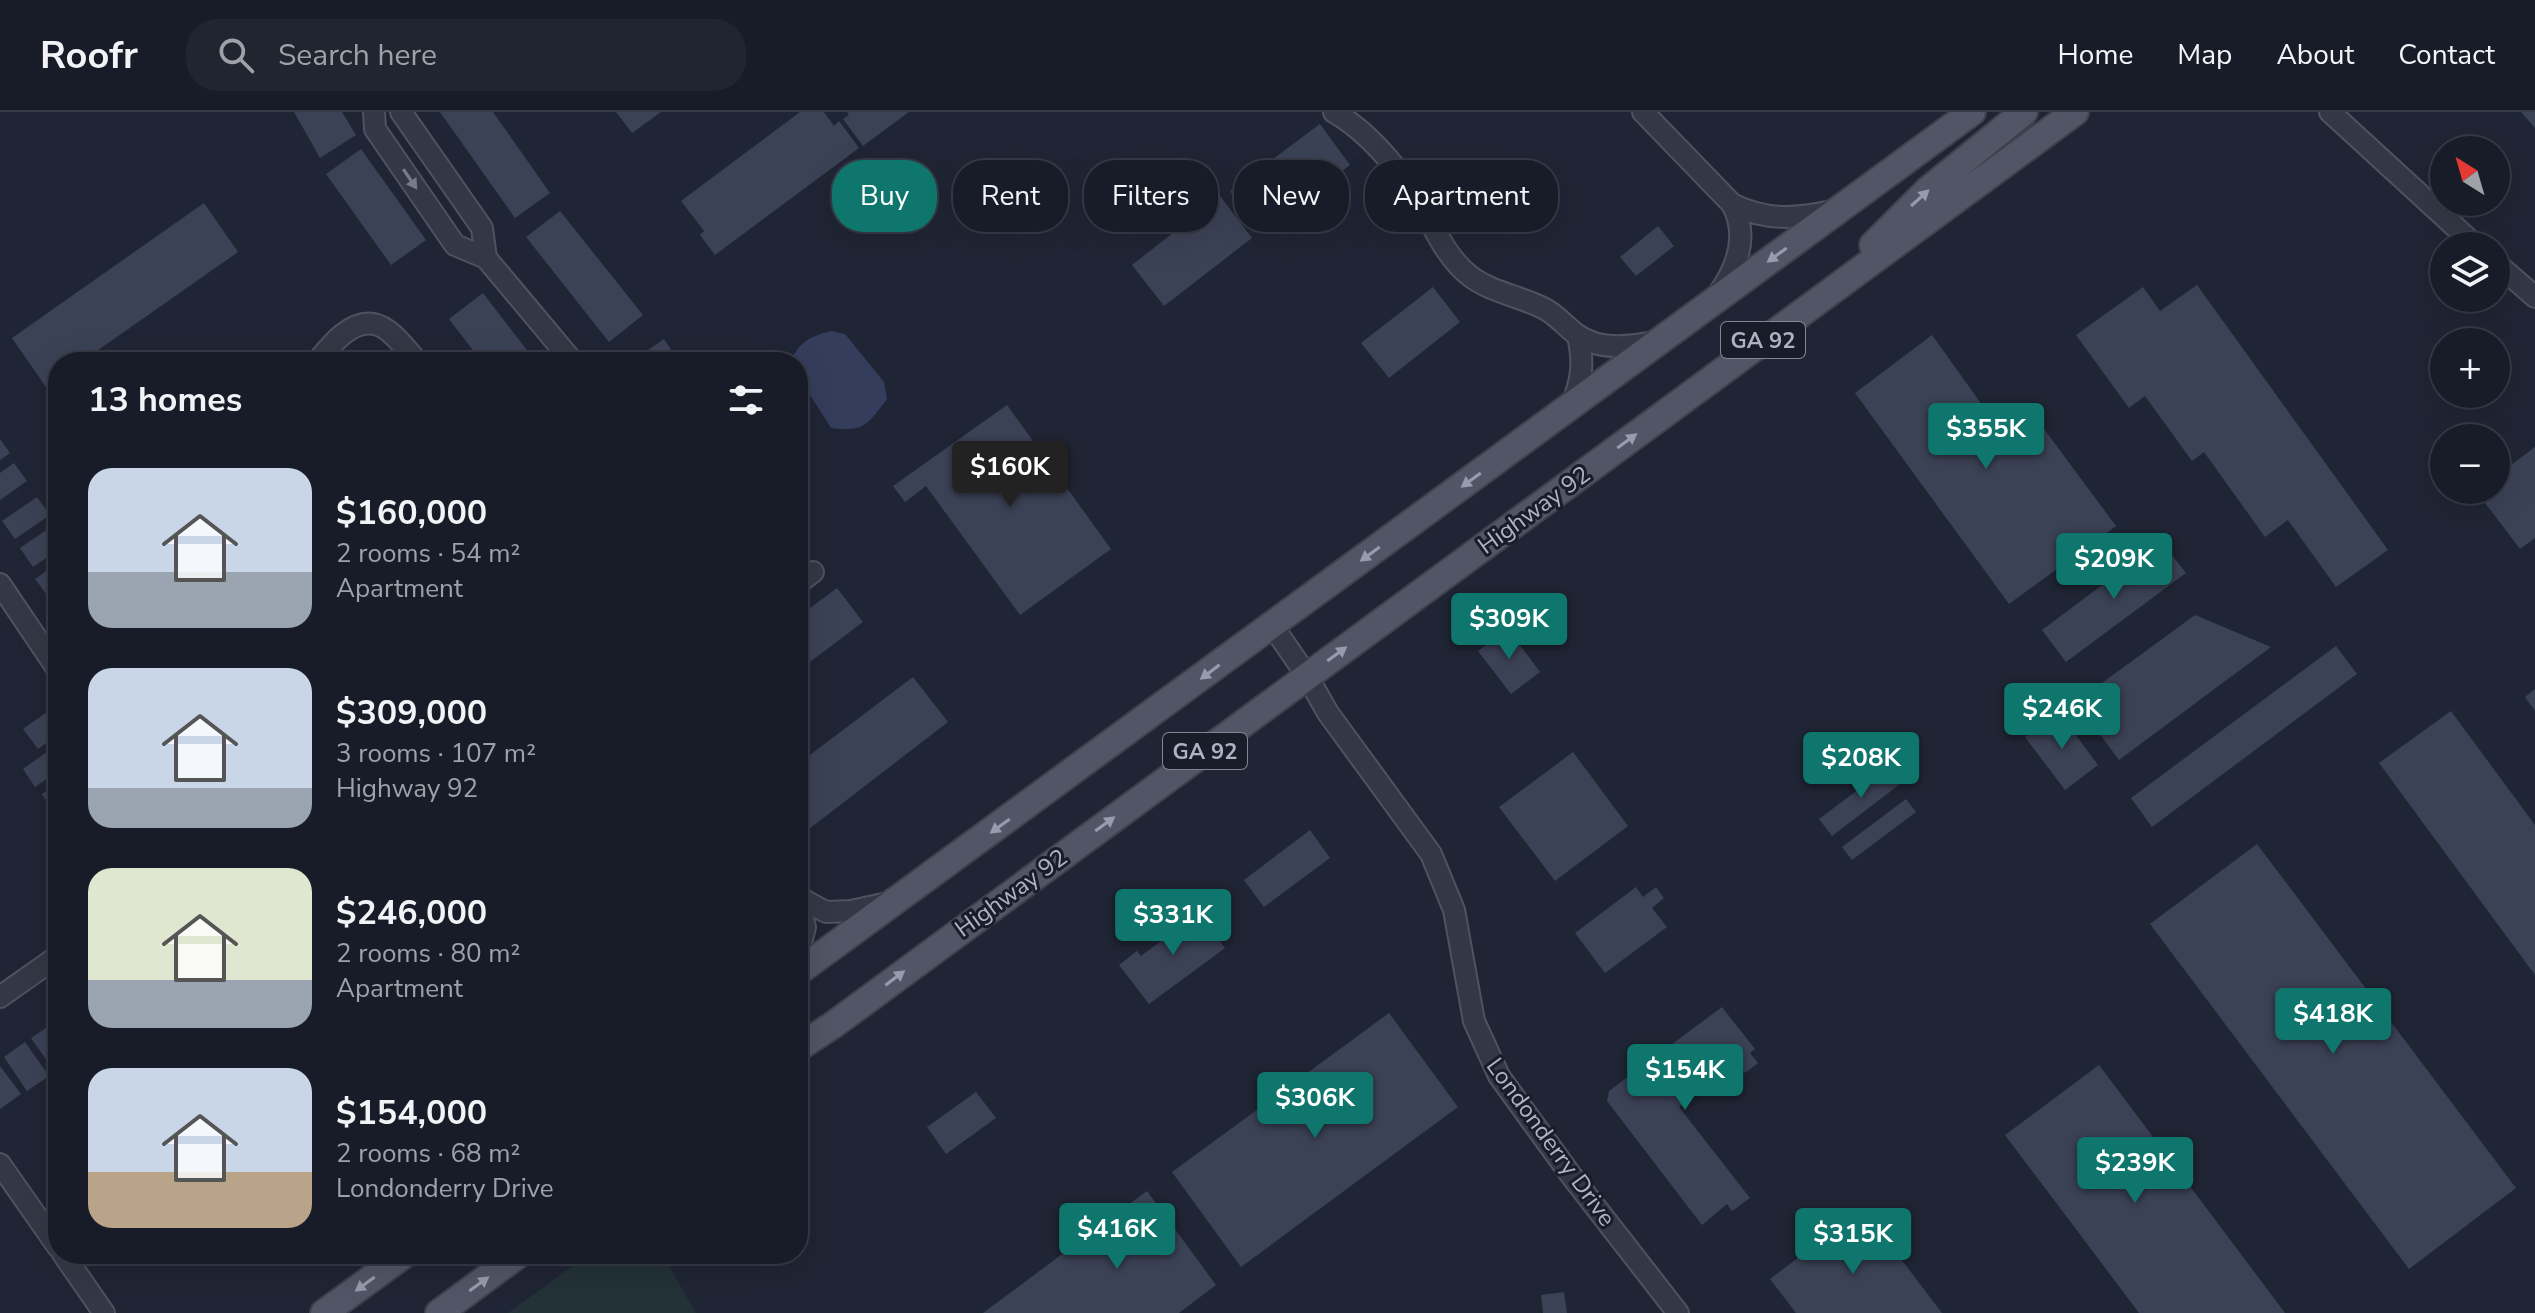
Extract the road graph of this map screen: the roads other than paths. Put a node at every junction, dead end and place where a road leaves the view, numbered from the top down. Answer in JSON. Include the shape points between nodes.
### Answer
{"nodes":[{"id":1,"x":374,"y":112,"type":"edge"},
{"id":2,"x":401,"y":112,"type":"edge"},
{"id":3,"x":1334,"y":112,"type":"edge"},
{"id":4,"x":1643,"y":112,"type":"edge"},
{"id":5,"x":1972,"y":112,"type":"edge"},
{"id":6,"x":2024,"y":112,"type":"edge"},
{"id":7,"x":2075,"y":112,"type":"edge"},
{"id":8,"x":2330,"y":112,"type":"edge"},
{"id":9,"x":1732,"y":204,"type":"junction"},
{"id":10,"x":1840,"y":209,"type":"junction"},
{"id":11,"x":2461,"y":232,"type":"edge"},
{"id":12,"x":486,"y":258,"type":"junction"},
{"id":13,"x":2510,"y":275,"type":"edge"},
{"id":14,"x":1849,"y":277,"type":"junction"},
{"id":15,"x":2535,"y":297,"type":"edge"},
{"id":16,"x":1713,"y":302,"type":"junction"},
{"id":17,"x":1578,"y":336,"type":"junction"},
{"id":18,"x":1660,"y":341,"type":"junction"},
{"id":19,"x":325,"y":352,"type":"edge"},
{"id":20,"x":408,"y":352,"type":"edge"},
{"id":21,"x":565,"y":352,"type":"edge"},
{"id":22,"x":1570,"y":407,"type":"junction"},
{"id":23,"x":0,"y":584,"type":"edge"},
{"id":24,"x":1272,"y":625,"type":"junction"},
{"id":25,"x":48,"y":655,"type":"edge"},
{"id":26,"x":1307,"y":676,"type":"junction"},
{"id":27,"x":899,"y":900,"type":"junction"},
{"id":28,"x":808,"y":903,"type":"edge"},
{"id":29,"x":48,"y":963,"type":"edge"},
{"id":30,"x":808,"y":965,"type":"edge"},
{"id":31,"x":0,"y":997,"type":"edge"},
{"id":32,"x":808,"y":1041,"type":"edge"},
{"id":33,"x":0,"y":1164,"type":"edge"},
{"id":34,"x":48,"y":1233,"type":"edge"},
{"id":35,"x":70,"y":1264,"type":"edge"},
{"id":36,"x":391,"y":1264,"type":"edge"},
{"id":37,"x":505,"y":1264,"type":"edge"},
{"id":38,"x":104,"y":1313,"type":"edge"},
{"id":39,"x":324,"y":1313,"type":"edge"},
{"id":40,"x":439,"y":1313,"type":"edge"},
{"id":41,"x":1678,"y":1313,"type":"edge"}],
"edges":[{"from":1,"to":12,"type":"street","one_way":true,"via":[[375,129],[455,245]]},
{"from":2,"to":12,"type":"street","via":[[482,228]]},
{"from":3,"to":17,"type":"street","via":[[1364,135],[1408,184],[1468,275],[1545,308]]},
{"from":4,"to":9,"type":"street"},
{"from":5,"to":10,"type":"main road","number":"GA 92"},
{"from":14,"to":6,"type":"main road","one_way":true,"via":[[1895,221]]},
{"from":7,"to":14,"type":"main road","name":"Highway 92","number":"GA 92"},
{"from":8,"to":11,"type":"street"},
{"from":9,"to":10,"type":"street","via":[[1776,218]]},
{"from":9,"to":16,"type":"street","via":[[1740,224],[1739,252]]},
{"from":10,"to":16,"type":"main road","number":"GA 92","one_way":true},
{"from":12,"to":21,"type":"street"},
{"from":13,"to":15,"type":"street"},
{"from":26,"to":14,"type":"main road","name":"Highway 92","number":"GA 92","one_way":true},
{"from":16,"to":18,"type":"main road","number":"GA 92"},
{"from":17,"to":18,"type":"street","via":[[1613,346]]},
{"from":17,"to":22,"type":"street","via":[[1581,380]]},
{"from":18,"to":22,"type":"main road","number":"GA 92"},
{"from":19,"to":20,"type":"street","via":[[357,327],[375,324]]},
{"from":22,"to":24,"type":"main road","number":"GA 92","one_way":true},
{"from":23,"to":25,"type":"street"},
{"from":24,"to":26,"type":"street","name":"Londonderry Drive"},
{"from":24,"to":27,"type":"main road","number":"GA 92","one_way":true},
{"from":32,"to":26,"type":"main road","name":"Highway 92","number":"GA 92","one_way":true},
{"from":26,"to":41,"type":"street","name":"Londonderry Drive","via":[[1439,868],[1454,910],[1474,1021],[1499,1076]]},
{"from":27,"to":28,"type":"street","via":[[826,912]]},
{"from":27,"to":30,"type":"main road","number":"GA 92"},
{"from":29,"to":31,"type":"street"},
{"from":33,"to":34,"type":"street"},
{"from":35,"to":38,"type":"street"},
{"from":36,"to":39,"type":"main road","one_way":true},
{"from":40,"to":37,"type":"main road","one_way":true}]}
